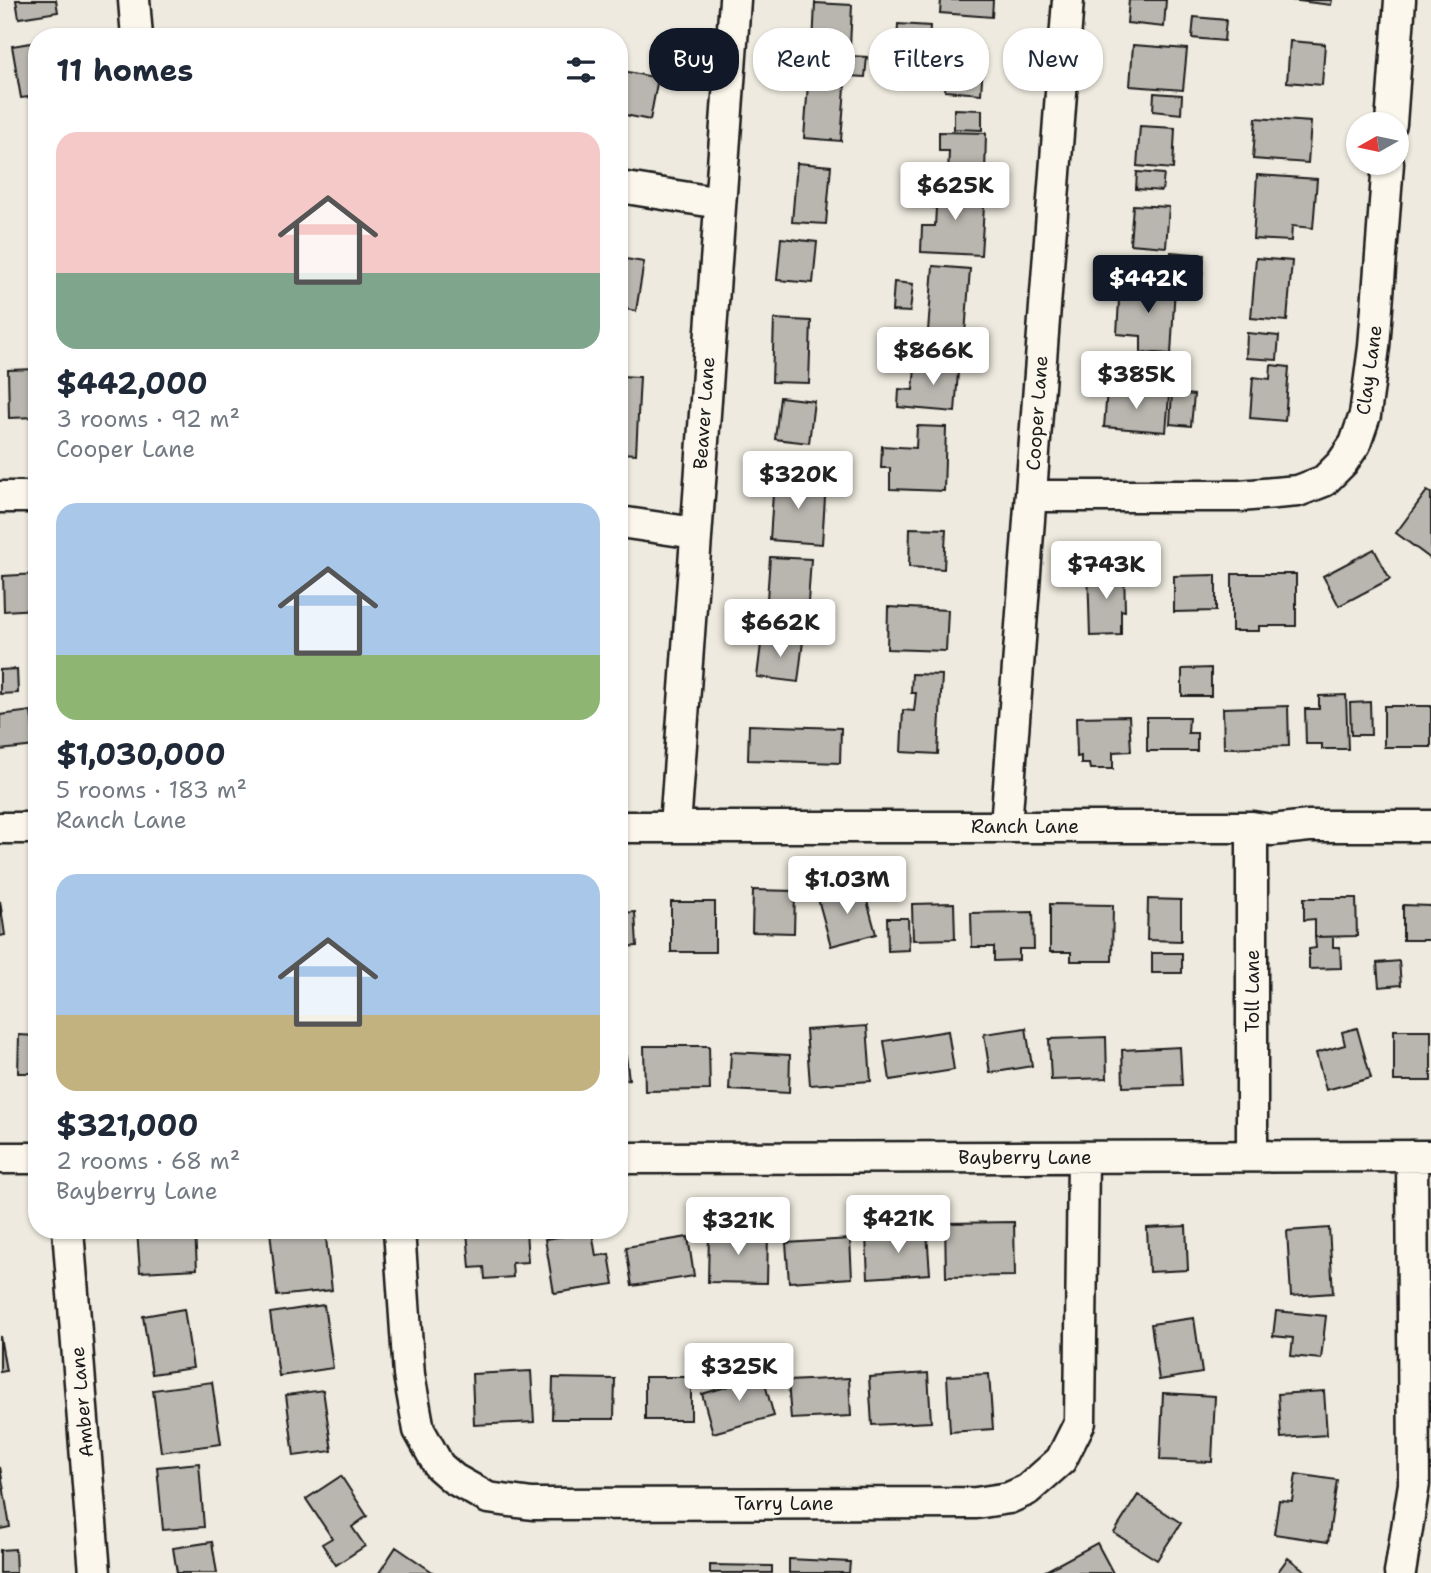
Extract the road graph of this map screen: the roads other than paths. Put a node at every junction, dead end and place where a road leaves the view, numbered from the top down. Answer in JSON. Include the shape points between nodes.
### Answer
{"nodes":[{"id":1,"x":134,"y":0,"type":"edge"},
{"id":2,"x":735,"y":0,"type":"edge"},
{"id":3,"x":1068,"y":0,"type":"edge"},
{"id":4,"x":1400,"y":0,"type":"edge"},
{"id":5,"x":136,"y":28,"type":"edge"},
{"id":6,"x":1392,"y":112,"type":"edge"},
{"id":7,"x":1387,"y":175,"type":"edge"},
{"id":8,"x":628,"y":188,"type":"edge"},
{"id":9,"x":720,"y":203,"type":"junction"},
{"id":10,"x":1031,"y":496,"type":"junction"},
{"id":11,"x":0,"y":497,"type":"edge"},
{"id":12,"x":28,"y":497,"type":"edge"},
{"id":13,"x":628,"y":523,"type":"edge"},
{"id":14,"x":695,"y":533,"type":"junction"},
{"id":15,"x":1006,"y":826,"type":"junction"},
{"id":16,"x":1431,"y":826,"type":"edge"},
{"id":17,"x":628,"y":827,"type":"edge"},
{"id":18,"x":675,"y":827,"type":"junction"},
{"id":19,"x":1252,"y":827,"type":"junction"},
{"id":20,"x":0,"y":828,"type":"edge"},
{"id":21,"x":28,"y":828,"type":"edge"},
{"id":22,"x":1252,"y":1155,"type":"junction"},
{"id":23,"x":1422,"y":1156,"type":"edge"},
{"id":24,"x":1083,"y":1157,"type":"junction"},
{"id":25,"x":0,"y":1158,"type":"edge"},
{"id":26,"x":28,"y":1158,"type":"edge"},
{"id":27,"x":628,"y":1158,"type":"edge"},
{"id":28,"x":69,"y":1239,"type":"edge"},
{"id":29,"x":400,"y":1239,"type":"edge"},
{"id":30,"x":96,"y":1573,"type":"edge"},
{"id":31,"x":1400,"y":1573,"type":"edge"}],
"edges":[{"from":1,"to":5,"type":"street"},
{"from":2,"to":9,"type":"street","name":"Beaver Lane"},
{"from":3,"to":10,"type":"street","name":"Cooper Lane"},
{"from":4,"to":6,"type":"street"},
{"from":7,"to":10,"type":"street","name":"Clay Lane","via":[[1365,415],[1355,444],[1324,481],[1298,491],[1240,496]]},
{"from":8,"to":9,"type":"street"},
{"from":9,"to":14,"type":"street","name":"Beaver Lane"},
{"from":10,"to":15,"type":"street","name":"Cooper Lane"},
{"from":11,"to":12,"type":"street"},
{"from":13,"to":14,"type":"street"},
{"from":14,"to":18,"type":"street","name":"Beaver Lane"},
{"from":15,"to":18,"type":"street","name":"Ranch Lane"},
{"from":15,"to":19,"type":"street","name":"Ranch Lane"},
{"from":16,"to":19,"type":"street","name":"Ranch Lane"},
{"from":17,"to":18,"type":"street","name":"Ranch Lane"},
{"from":19,"to":22,"type":"street","name":"Toll Lane"},
{"from":20,"to":21,"type":"street"},
{"from":22,"to":23,"type":"street","name":"Bayberry Lane"},
{"from":22,"to":24,"type":"street","name":"Bayberry Lane"},
{"from":23,"to":31,"type":"street","via":[[1414,1484]]},
{"from":24,"to":27,"type":"street","name":"Bayberry Lane"},
{"from":24,"to":29,"type":"street","name":"Tarry Lane","via":[[1080,1422],[1060,1460],[1027,1490],[976,1503],[532,1504],[488,1498],[439,1466],[419,1430],[409,1375]]},
{"from":25,"to":26,"type":"street"},
{"from":28,"to":30,"type":"street","name":"Amber Lane"}]}
